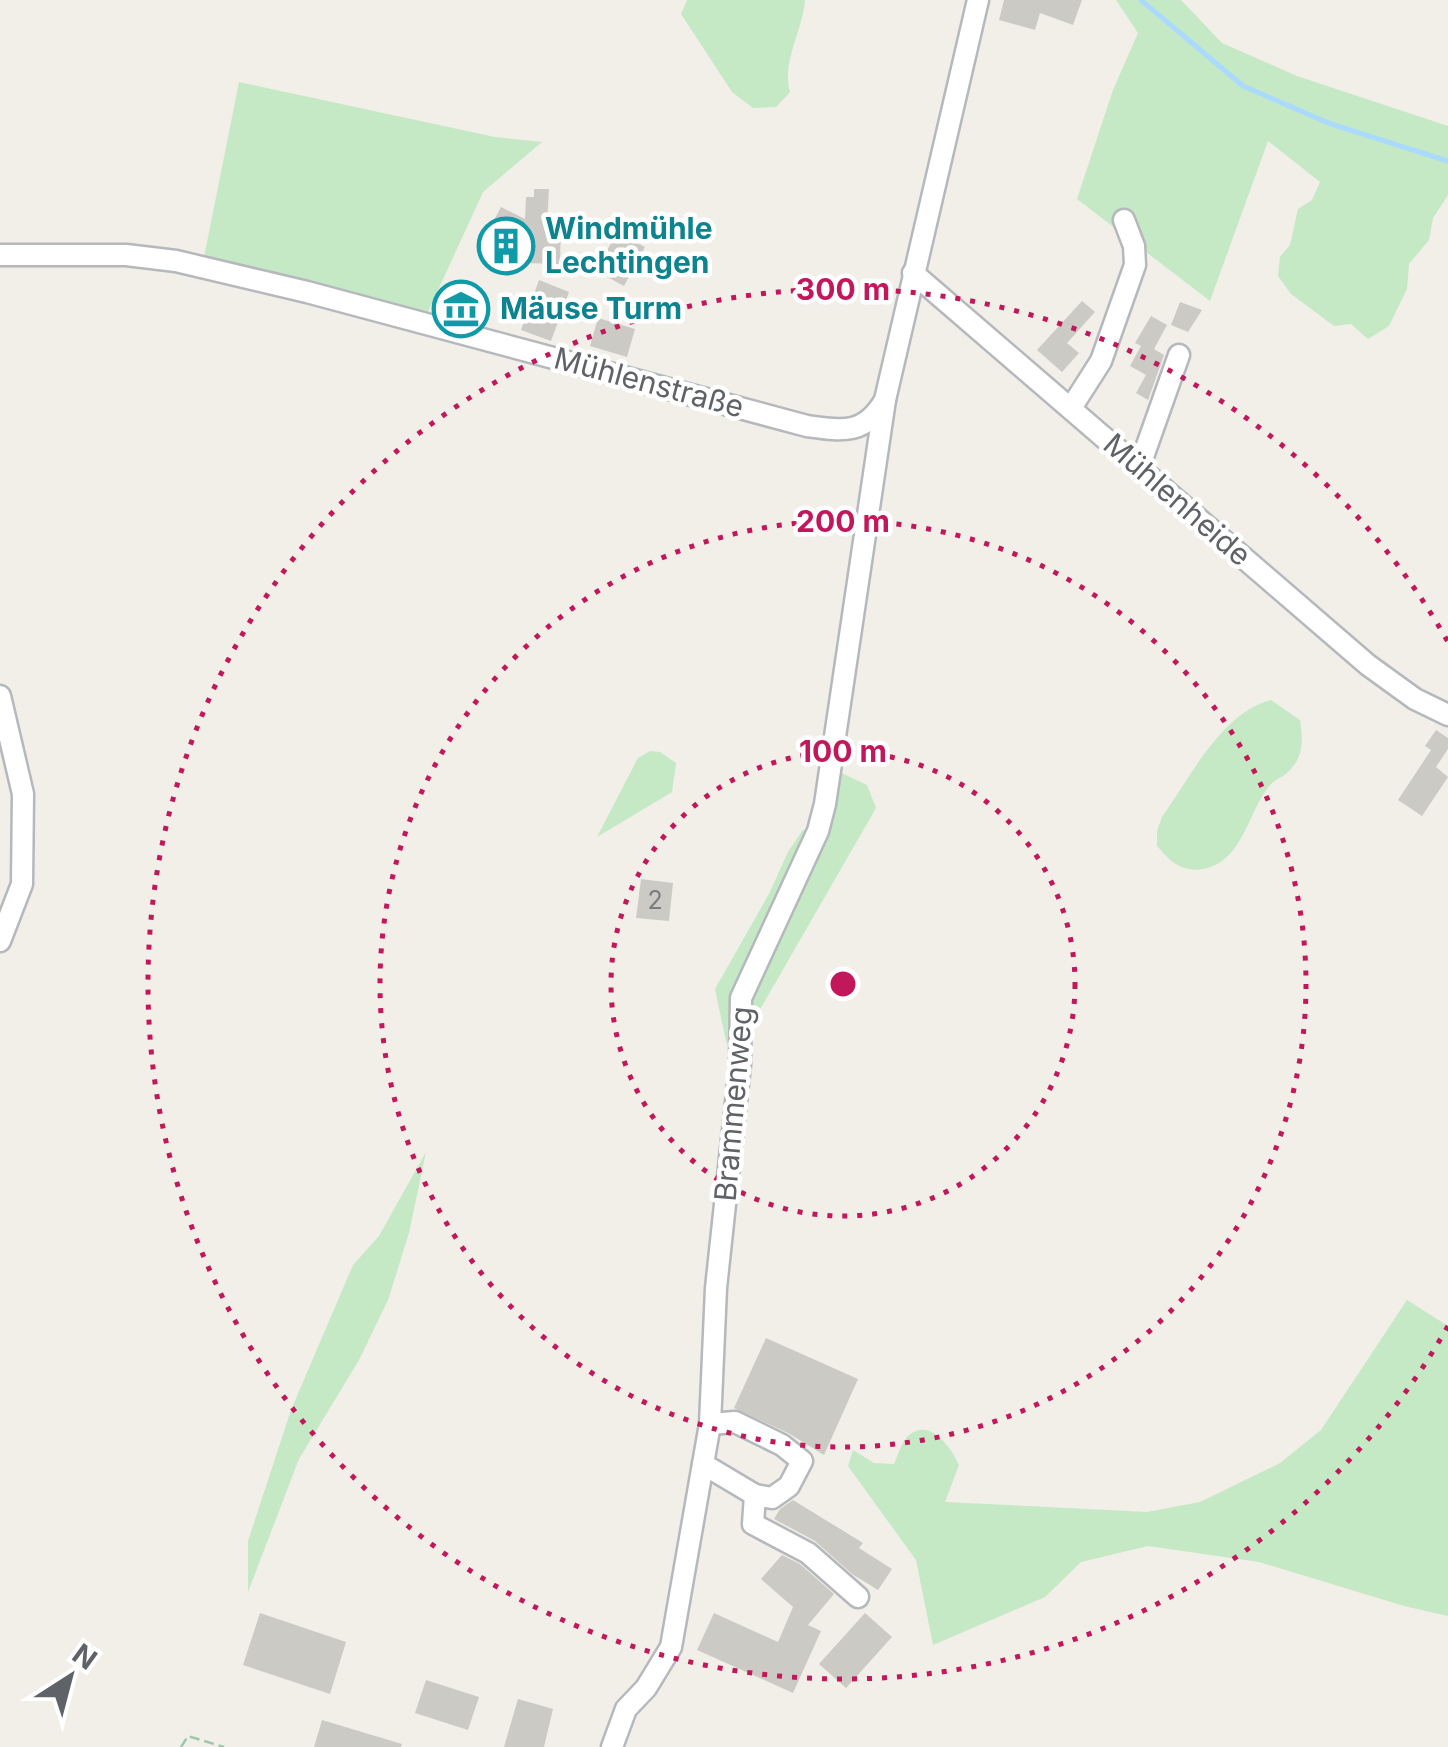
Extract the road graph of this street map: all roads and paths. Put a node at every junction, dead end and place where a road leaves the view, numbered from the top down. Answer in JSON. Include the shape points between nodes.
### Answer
{"nodes":[{"id":1,"x":978,"y":0,"type":"edge"},
{"id":2,"x":1124,"y":220,"type":"dead end"},
{"id":3,"x":0,"y":255,"type":"edge"},
{"id":4,"x":912,"y":273,"type":"junction"},
{"id":5,"x":1179,"y":355,"type":"dead end"},
{"id":6,"x":885,"y":400,"type":"junction"},
{"id":7,"x":1071,"y":408,"type":"junction"},
{"id":8,"x":1140,"y":468,"type":"junction"},
{"id":9,"x":0,"y":696,"type":"edge"},
{"id":10,"x":1448,"y":715,"type":"edge"},
{"id":11,"x":0,"y":941,"type":"edge"},
{"id":12,"x":710,"y":1424,"type":"junction"},
{"id":13,"x":703,"y":1464,"type":"junction"},
{"id":14,"x":756,"y":1495,"type":"junction"},
{"id":15,"x":858,"y":1596,"type":"dead end"},
{"id":16,"x":182,"y":1747,"type":"edge"},
{"id":17,"x":224,"y":1747,"type":"edge"},
{"id":18,"x":612,"y":1747,"type":"edge"}],
"edges":[{"from":1,"to":4,"type":"street"},
{"from":2,"to":7,"type":"street","via":[[1135,264],[1101,361]]},
{"from":3,"to":6,"type":"street","name":"Mühlenstraße","via":[[126,255],[176,262],[807,426],[856,427],[874,419]]},
{"from":4,"to":6,"type":"street"},
{"from":4,"to":7,"type":"street","name":"Mühlenheide"},
{"from":5,"to":8,"type":"street"},
{"from":6,"to":12,"type":"street","name":"Brammenweg","via":[[825,804],[741,998]]},
{"from":7,"to":8,"type":"street","name":"Mühlenheide"},
{"from":8,"to":10,"type":"street","name":"Mühlenheide","via":[[1368,666]]},
{"from":9,"to":11,"type":"street","via":[[23,794],[22,884]]},
{"from":12,"to":13,"type":"street","name":"Brammenweg"},
{"from":12,"to":14,"type":"street","via":[[735,1422],[802,1460],[789,1486],[772,1498]]},
{"from":13,"to":14,"type":"street"},
{"from":13,"to":18,"type":"street","name":"Brammenweg","via":[[671,1647],[626,1709]]},
{"from":14,"to":15,"type":"street","via":[[753,1524],[808,1553]]},
{"from":16,"to":17,"type":"path","via":[[188,1736]]}]}
